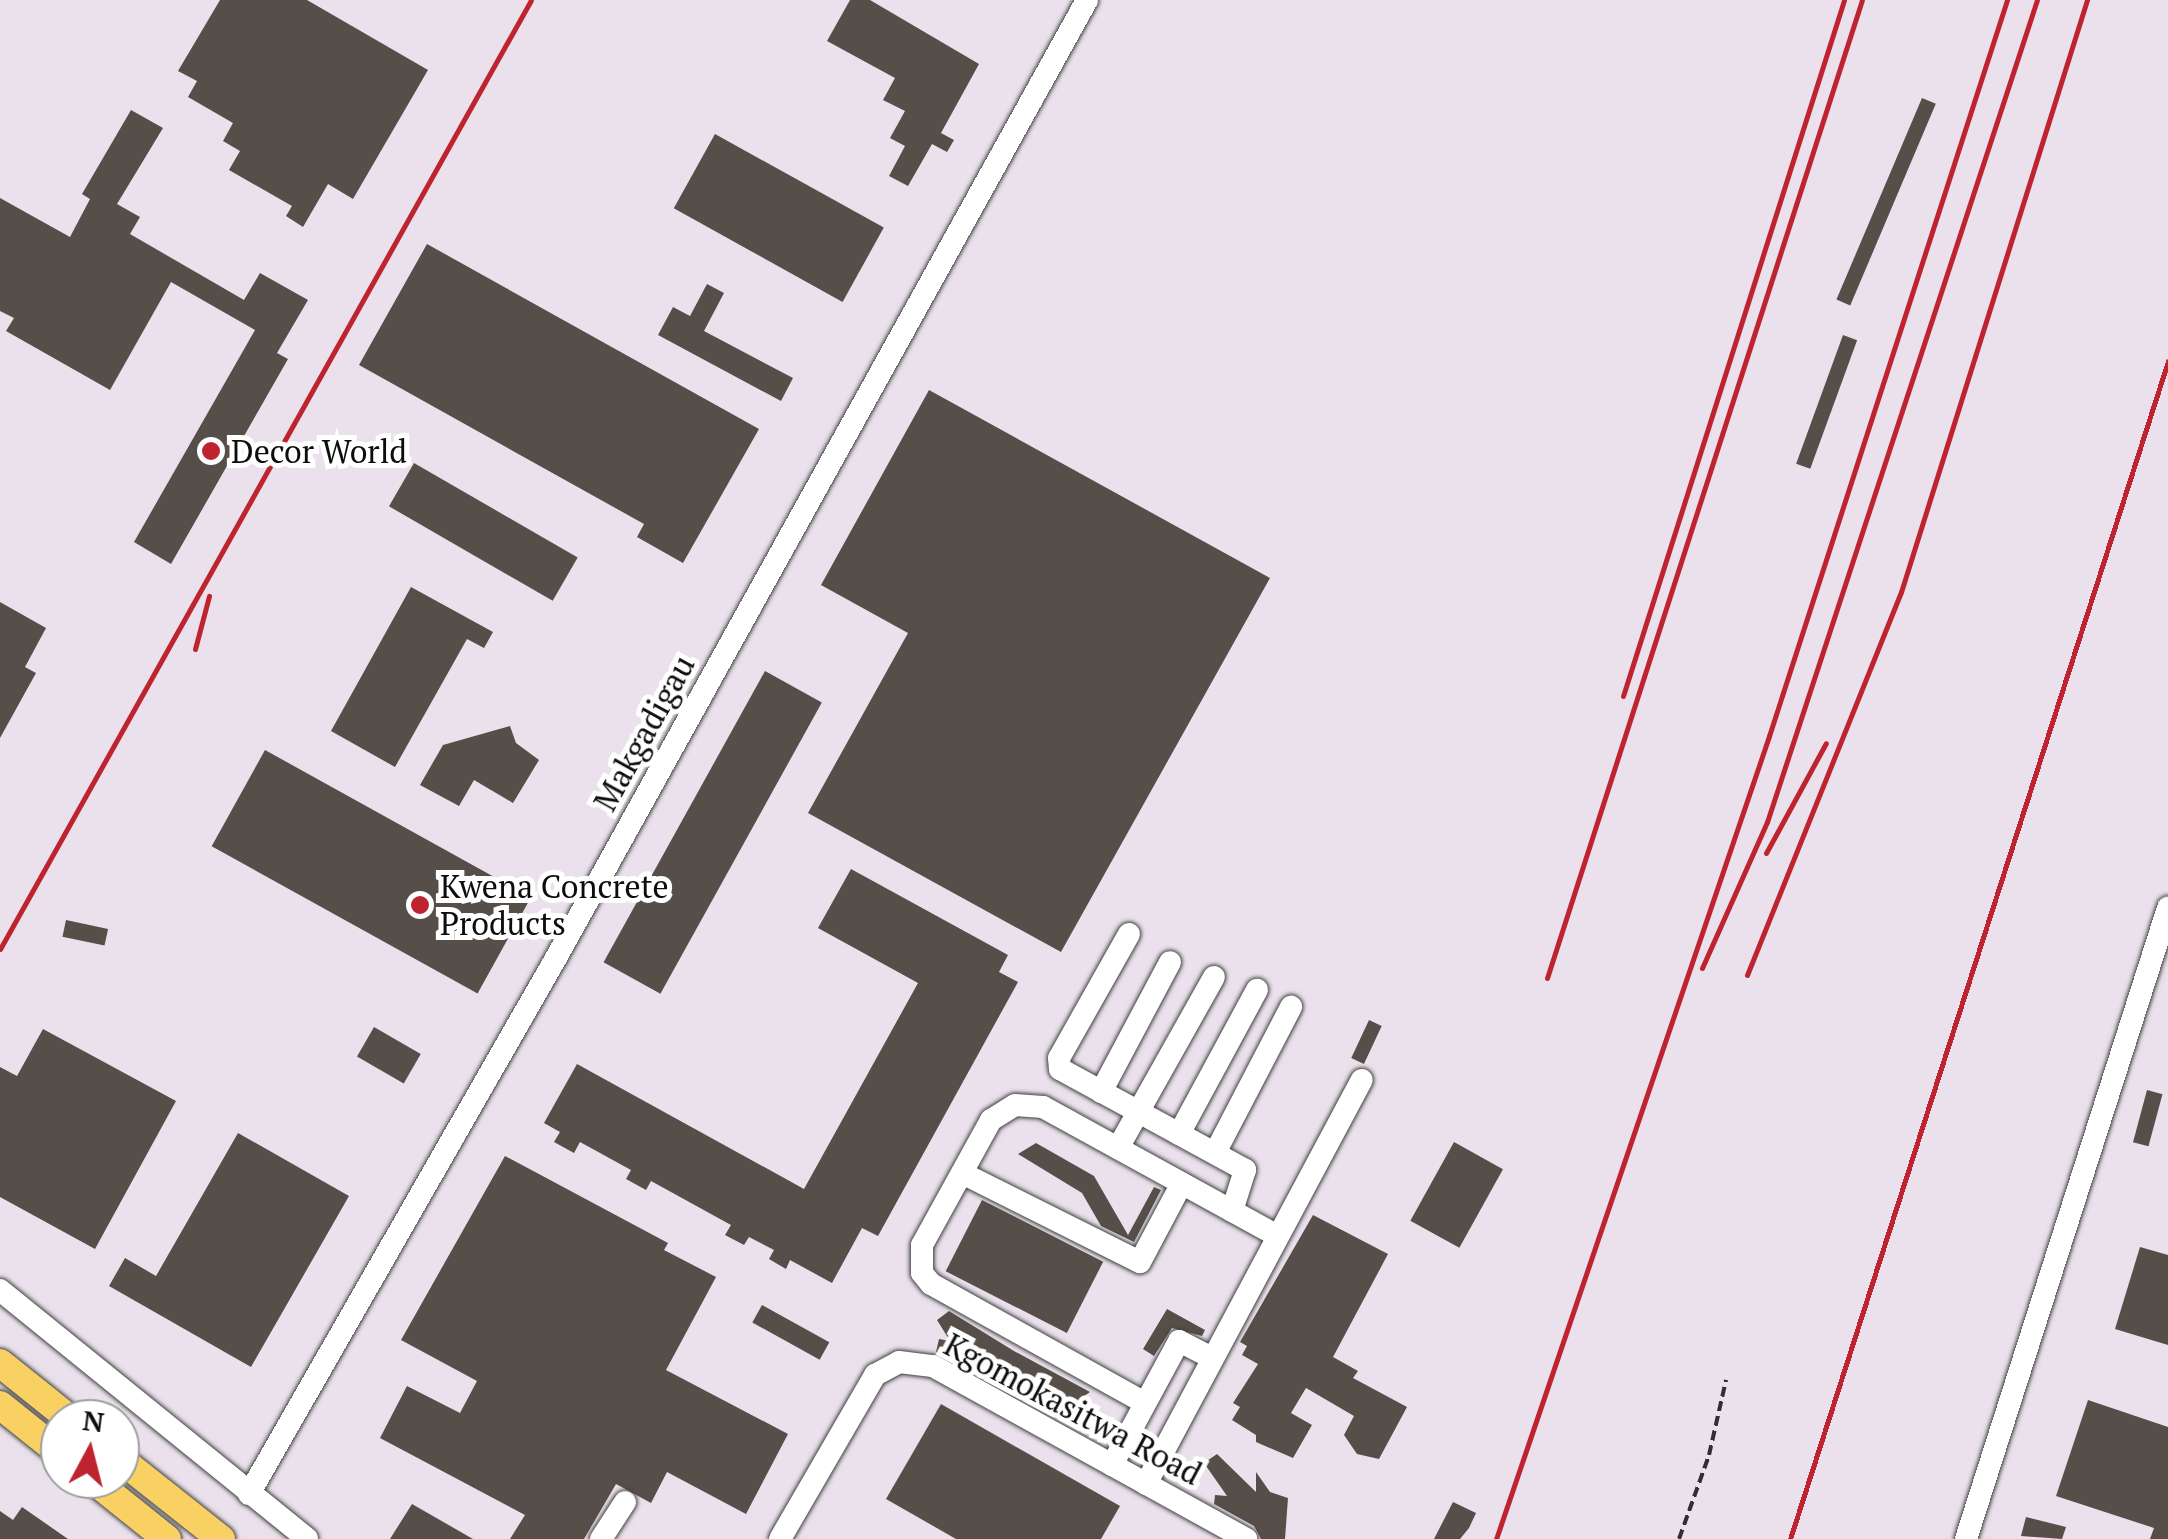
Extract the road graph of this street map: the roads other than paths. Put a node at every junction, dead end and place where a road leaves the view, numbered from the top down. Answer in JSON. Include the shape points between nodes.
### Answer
{"nodes":[{"id":1,"x":1088,"y":0,"type":"edge"},
{"id":2,"x":2168,"y":908,"type":"edge"},
{"id":3,"x":1129,"y":934,"type":"dead end"},
{"id":4,"x":1170,"y":962,"type":"dead end"},
{"id":5,"x":1214,"y":977,"type":"dead end"},
{"id":6,"x":1257,"y":990,"type":"dead end"},
{"id":7,"x":1291,"y":1007,"type":"dead end"},
{"id":8,"x":1362,"y":1080,"type":"dead end"},
{"id":9,"x":1101,"y":1092,"type":"junction"},
{"id":10,"x":1138,"y":1112,"type":"junction"},
{"id":11,"x":1179,"y":1134,"type":"junction"},
{"id":12,"x":1118,"y":1148,"type":"junction"},
{"id":13,"x":1215,"y":1153,"type":"junction"},
{"id":14,"x":962,"y":1172,"type":"junction"},
{"id":15,"x":1182,"y":1184,"type":"junction"},
{"id":16,"x":1232,"y":1211,"type":"junction"},
{"id":17,"x":1276,"y":1235,"type":"junction"},
{"id":18,"x":0,"y":1290,"type":"edge"},
{"id":19,"x":1210,"y":1356,"type":"junction"},
{"id":20,"x":0,"y":1363,"type":"edge"},
{"id":21,"x":45,"y":1399,"type":"edge"},
{"id":22,"x":1145,"y":1403,"type":"junction"},
{"id":23,"x":0,"y":1405,"type":"edge"},
{"id":24,"x":40,"y":1437,"type":"edge"},
{"id":25,"x":1112,"y":1464,"type":"junction"},
{"id":26,"x":140,"y":1475,"type":"edge"},
{"id":27,"x":1146,"y":1484,"type":"junction"},
{"id":28,"x":249,"y":1494,"type":"junction"},
{"id":29,"x":117,"y":1499,"type":"edge"},
{"id":30,"x":624,"y":1502,"type":"dead end"},
{"id":31,"x":166,"y":1539,"type":"edge"},
{"id":32,"x":221,"y":1539,"type":"edge"},
{"id":33,"x":307,"y":1539,"type":"edge"},
{"id":34,"x":601,"y":1539,"type":"edge"},
{"id":35,"x":780,"y":1539,"type":"edge"},
{"id":36,"x":1246,"y":1539,"type":"edge"},
{"id":37,"x":1966,"y":1539,"type":"edge"}],
"edges":[{"from":1,"to":28,"type":"street","name":"Makgadigau","via":[[556,958]]},
{"from":2,"to":37,"type":"street"},
{"from":3,"to":9,"type":"street","via":[[1059,1058],[1060,1069]]},
{"from":4,"to":9,"type":"street"},
{"from":5,"to":10,"type":"street"},
{"from":6,"to":11,"type":"street"},
{"from":7,"to":13,"type":"street"},
{"from":8,"to":17,"type":"street"},
{"from":9,"to":10,"type":"street"},
{"from":10,"to":11,"type":"street"},
{"from":10,"to":12,"type":"street"},
{"from":11,"to":13,"type":"street"},
{"from":12,"to":14,"type":"street","via":[[1043,1107],[1015,1105],[992,1120]]},
{"from":12,"to":15,"type":"street"},
{"from":13,"to":16,"type":"street","via":[[1245,1170]]},
{"from":14,"to":15,"type":"street","via":[[1140,1262]]},
{"from":14,"to":22,"type":"street","via":[[922,1246],[922,1273]]},
{"from":15,"to":16,"type":"street"},
{"from":16,"to":17,"type":"street"},
{"from":17,"to":19,"type":"street"},
{"from":18,"to":28,"type":"street"},
{"from":19,"to":22,"type":"street","via":[[1179,1341]]},
{"from":19,"to":27,"type":"street"},
{"from":20,"to":21,"type":"main road"},
{"from":22,"to":25,"type":"street"},
{"from":23,"to":24,"type":"main road"},
{"from":25,"to":27,"type":"street","name":"Kgomokasitwa Road"},
{"from":25,"to":35,"type":"street","name":"Kgomokasitwa Road","via":[[933,1366],[899,1362],[875,1375]]},
{"from":26,"to":32,"type":"main road"},
{"from":27,"to":36,"type":"street","name":"Kgomokasitwa Road"},
{"from":28,"to":33,"type":"street"},
{"from":29,"to":31,"type":"main road"},
{"from":30,"to":34,"type":"street"}]}
